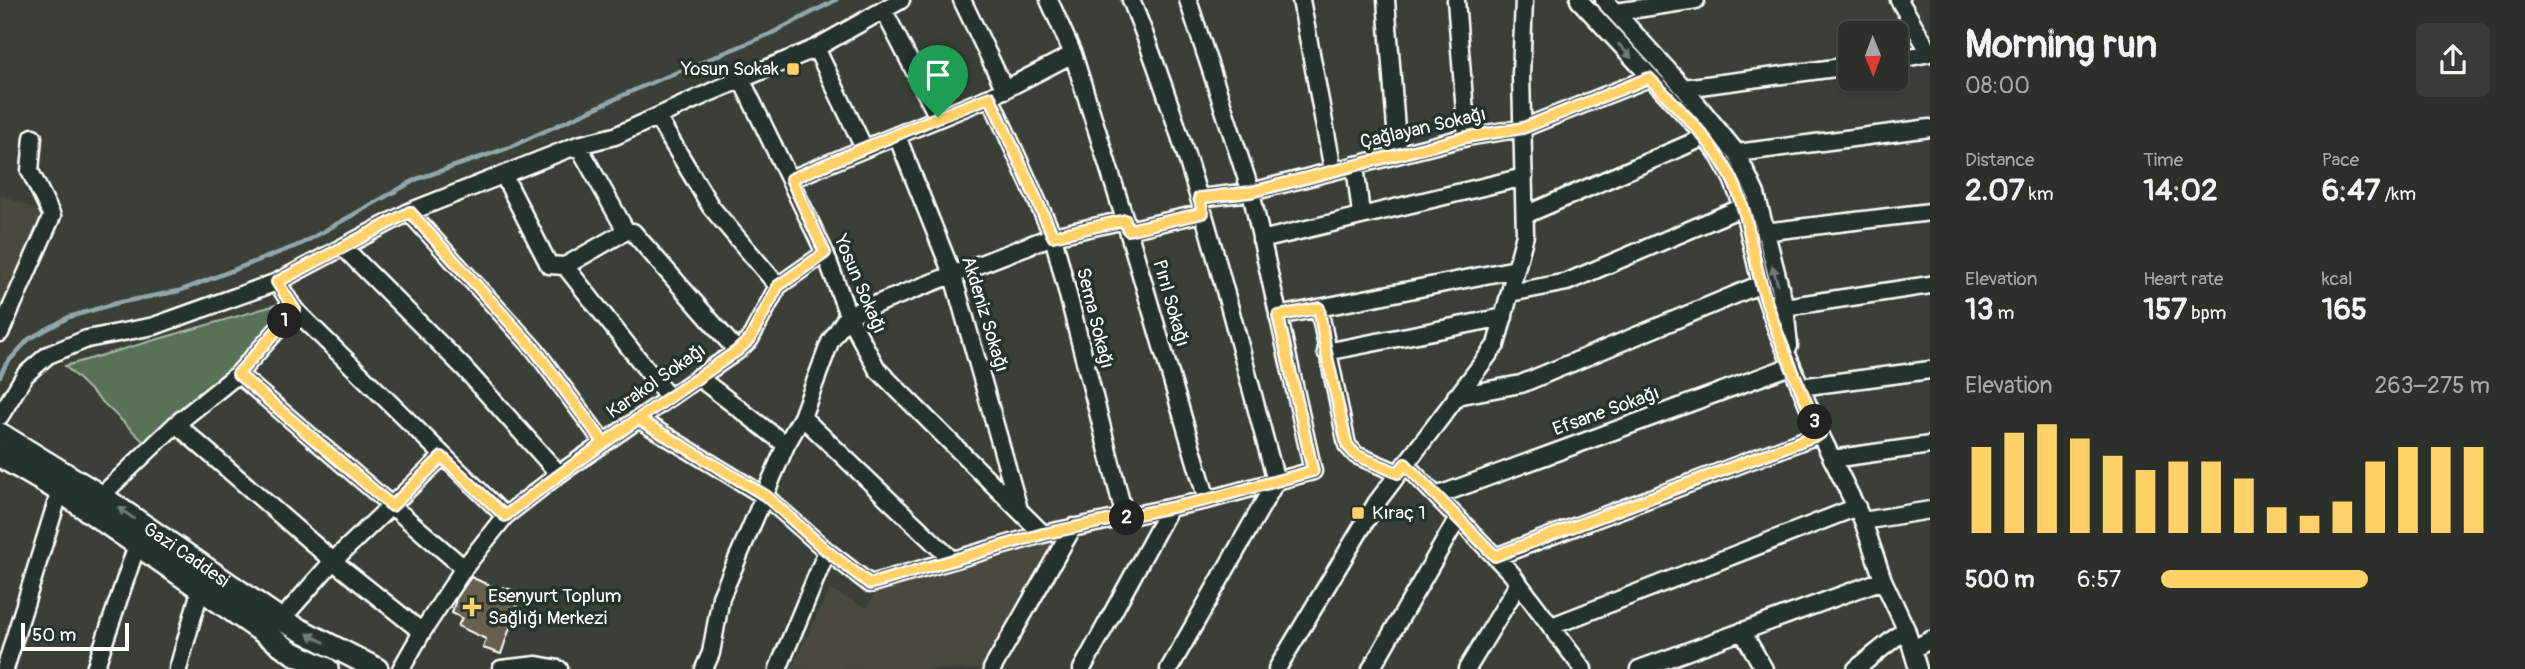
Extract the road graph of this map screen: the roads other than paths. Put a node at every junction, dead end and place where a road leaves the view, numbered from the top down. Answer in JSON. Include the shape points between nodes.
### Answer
{"nodes":[{"id":1,"x":901,"y":0,"type":"edge"},
{"id":2,"x":962,"y":0,"type":"edge"},
{"id":3,"x":1049,"y":0,"type":"edge"},
{"id":4,"x":1131,"y":0,"type":"edge"},
{"id":5,"x":1188,"y":0,"type":"edge"},
{"id":6,"x":1301,"y":0,"type":"edge"},
{"id":7,"x":1386,"y":0,"type":"edge"},
{"id":8,"x":1457,"y":0,"type":"edge"},
{"id":9,"x":1524,"y":0,"type":"edge"},
{"id":10,"x":1579,"y":0,"type":"edge"},
{"id":11,"x":1604,"y":0,"type":"edge"},
{"id":12,"x":1696,"y":0,"type":"edge"},
{"id":13,"x":1899,"y":0,"type":"edge"},
{"id":14,"x":884,"y":11,"type":"junction"},
{"id":15,"x":1616,"y":12,"type":"junction"},
{"id":16,"x":816,"y":48,"type":"junction"},
{"id":17,"x":1930,"y":53,"type":"edge"},
{"id":18,"x":1073,"y":54,"type":"junction"},
{"id":19,"x":1908,"y":57,"type":"edge"},
{"id":20,"x":1838,"y":68,"type":"edge"},
{"id":21,"x":1649,"y":78,"type":"junction"},
{"id":22,"x":741,"y":79,"type":"junction"},
{"id":23,"x":1685,"y":88,"type":"junction"},
{"id":24,"x":998,"y":93,"type":"junction"},
{"id":25,"x":657,"y":117,"type":"junction"},
{"id":26,"x":938,"y":117,"type":"junction"},
{"id":27,"x":1523,"y":128,"type":"junction"},
{"id":28,"x":1930,"y":128,"type":"edge"},
{"id":29,"x":897,"y":136,"type":"junction"},
{"id":30,"x":33,"y":137,"type":"dead end"},
{"id":31,"x":1467,"y":137,"type":"junction"},
{"id":32,"x":1705,"y":137,"type":"junction"},
{"id":33,"x":578,"y":145,"type":"junction"},
{"id":34,"x":864,"y":148,"type":"junction"},
{"id":35,"x":1737,"y":153,"type":"junction"},
{"id":36,"x":1398,"y":154,"type":"junction"},
{"id":37,"x":1356,"y":164,"type":"junction"},
{"id":38,"x":1333,"y":170,"type":"junction"},
{"id":39,"x":504,"y":176,"type":"junction"},
{"id":40,"x":1524,"y":177,"type":"junction"},
{"id":41,"x":791,"y":179,"type":"junction"},
{"id":42,"x":1251,"y":192,"type":"junction"},
{"id":43,"x":1201,"y":205,"type":"junction"},
{"id":44,"x":1743,"y":207,"type":"junction"},
{"id":45,"x":410,"y":212,"type":"junction"},
{"id":46,"x":1930,"y":212,"type":"edge"},
{"id":47,"x":1361,"y":214,"type":"junction"},
{"id":48,"x":1525,"y":215,"type":"junction"},
{"id":49,"x":1126,"y":225,"type":"junction"},
{"id":50,"x":626,"y":231,"type":"junction"},
{"id":51,"x":1764,"y":232,"type":"junction"},
{"id":52,"x":1053,"y":236,"type":"junction"},
{"id":53,"x":1261,"y":240,"type":"junction"},
{"id":54,"x":344,"y":248,"type":"junction"},
{"id":55,"x":825,"y":253,"type":"junction"},
{"id":56,"x":565,"y":266,"type":"junction"},
{"id":57,"x":1516,"y":269,"type":"junction"},
{"id":58,"x":953,"y":276,"type":"junction"},
{"id":59,"x":277,"y":282,"type":"junction"},
{"id":60,"x":1761,"y":284,"type":"junction"},
{"id":61,"x":1930,"y":285,"type":"edge"},
{"id":62,"x":778,"y":286,"type":"junction"},
{"id":63,"x":1510,"y":293,"type":"junction"},
{"id":64,"x":1784,"y":307,"type":"junction"},
{"id":65,"x":1319,"y":308,"type":"junction"},
{"id":66,"x":295,"y":310,"type":"junction"},
{"id":67,"x":848,"y":315,"type":"junction"},
{"id":68,"x":1278,"y":316,"type":"junction"},
{"id":69,"x":1504,"y":317,"type":"junction"},
{"id":70,"x":0,"y":333,"type":"edge"},
{"id":71,"x":737,"y":351,"type":"junction"},
{"id":72,"x":1326,"y":352,"type":"junction"},
{"id":73,"x":1791,"y":366,"type":"junction"},
{"id":74,"x":1930,"y":370,"type":"edge"},
{"id":75,"x":238,"y":374,"type":"junction"},
{"id":76,"x":698,"y":377,"type":"junction"},
{"id":77,"x":1800,"y":387,"type":"junction"},
{"id":78,"x":1456,"y":396,"type":"junction"},
{"id":79,"x":669,"y":398,"type":"junction"},
{"id":80,"x":0,"y":416,"type":"edge"},
{"id":81,"x":803,"y":416,"type":"junction"},
{"id":82,"x":638,"y":419,"type":"junction"},
{"id":83,"x":176,"y":424,"type":"junction"},
{"id":84,"x":0,"y":434,"type":"edge"},
{"id":85,"x":1820,"y":434,"type":"junction"},
{"id":86,"x":604,"y":443,"type":"junction"},
{"id":87,"x":786,"y":445,"type":"junction"},
{"id":88,"x":1930,"y":445,"type":"edge"},
{"id":89,"x":0,"y":456,"type":"edge"},
{"id":90,"x":442,"y":457,"type":"junction"},
{"id":91,"x":1832,"y":459,"type":"junction"},
{"id":92,"x":1401,"y":469,"type":"junction"},
{"id":93,"x":559,"y":474,"type":"junction"},
{"id":94,"x":1276,"y":481,"type":"junction"},
{"id":95,"x":61,"y":491,"type":"junction"},
{"id":96,"x":101,"y":496,"type":"junction"},
{"id":97,"x":766,"y":496,"type":"junction"},
{"id":98,"x":1436,"y":496,"type":"junction"},
{"id":99,"x":1207,"y":500,"type":"junction"},
{"id":100,"x":392,"y":506,"type":"junction"},
{"id":101,"x":1019,"y":508,"type":"junction"},
{"id":102,"x":1169,"y":509,"type":"junction"},
{"id":103,"x":1930,"y":510,"type":"edge"},
{"id":104,"x":1860,"y":514,"type":"junction"},
{"id":105,"x":505,"y":516,"type":"junction"},
{"id":106,"x":1125,"y":518,"type":"junction"},
{"id":107,"x":1458,"y":518,"type":"junction"},
{"id":108,"x":1073,"y":527,"type":"junction"},
{"id":109,"x":1043,"y":534,"type":"junction"},
{"id":110,"x":138,"y":545,"type":"junction"},
{"id":111,"x":827,"y":551,"type":"junction"},
{"id":112,"x":1495,"y":556,"type":"junction"},
{"id":113,"x":951,"y":559,"type":"junction"},
{"id":114,"x":333,"y":561,"type":"junction"},
{"id":115,"x":464,"y":568,"type":"junction"},
{"id":116,"x":1883,"y":580,"type":"junction"},
{"id":117,"x":1519,"y":583,"type":"junction"},
{"id":118,"x":201,"y":587,"type":"junction"},
{"id":119,"x":281,"y":620,"type":"junction"},
{"id":120,"x":1552,"y":626,"type":"junction"},
{"id":121,"x":1906,"y":629,"type":"junction"},
{"id":122,"x":1742,"y":631,"type":"junction"},
{"id":123,"x":422,"y":632,"type":"junction"},
{"id":124,"x":1930,"y":640,"type":"edge"},
{"id":125,"x":1913,"y":649,"type":"junction"},
{"id":126,"x":292,"y":661,"type":"edge"},
{"id":127,"x":5,"y":669,"type":"edge"},
{"id":128,"x":95,"y":669,"type":"edge"},
{"id":129,"x":178,"y":669,"type":"edge"},
{"id":130,"x":327,"y":669,"type":"edge"},
{"id":131,"x":377,"y":669,"type":"edge"},
{"id":132,"x":401,"y":669,"type":"edge"},
{"id":133,"x":501,"y":669,"type":"edge"},
{"id":134,"x":558,"y":669,"type":"edge"},
{"id":135,"x":704,"y":669,"type":"edge"},
{"id":136,"x":778,"y":669,"type":"edge"},
{"id":137,"x":992,"y":669,"type":"edge"},
{"id":138,"x":1082,"y":669,"type":"edge"},
{"id":139,"x":1169,"y":669,"type":"edge"},
{"id":140,"x":1277,"y":669,"type":"edge"},
{"id":141,"x":1371,"y":669,"type":"edge"},
{"id":142,"x":1466,"y":669,"type":"edge"},
{"id":143,"x":1583,"y":669,"type":"edge"},
{"id":144,"x":1639,"y":669,"type":"edge"},
{"id":145,"x":1764,"y":669,"type":"edge"},
{"id":146,"x":1856,"y":669,"type":"edge"},
{"id":147,"x":1918,"y":669,"type":"edge"}],
"edges":[{"from":1,"to":14,"type":"street"},
{"from":2,"to":24,"type":"street","name":"Sema Sokağı"},
{"from":3,"to":18,"type":"street","name":"Pırıl Sokağı"},
{"from":4,"to":43,"type":"street"},
{"from":5,"to":42,"type":"street"},
{"from":6,"to":38,"type":"street"},
{"from":7,"to":36,"type":"street"},
{"from":8,"to":31,"type":"street"},
{"from":9,"to":27,"type":"street"},
{"from":10,"to":21,"type":"street","one_way":true},
{"from":11,"to":15,"type":"street"},
{"from":12,"to":15,"type":"street"},
{"from":13,"to":17,"type":"street"},
{"from":14,"to":16,"type":"street"},
{"from":14,"to":26,"type":"street"},
{"from":15,"to":23,"type":"street"},
{"from":16,"to":22,"type":"street"},
{"from":16,"to":34,"type":"street"},
{"from":17,"to":19,"type":"street"},
{"from":18,"to":24,"type":"street"},
{"from":18,"to":49,"type":"street","name":"Pırıl Sokağı"},
{"from":20,"to":23,"type":"street"},
{"from":21,"to":27,"type":"street","name":"Çağlayan Sokağı"},
{"from":21,"to":32,"type":"street"},
{"from":22,"to":25,"type":"street"},
{"from":22,"to":41,"type":"street","name":"Yosun Sokağı"},
{"from":23,"to":35,"type":"street"},
{"from":24,"to":26,"type":"street"},
{"from":24,"to":52,"type":"street","name":"Sema Sokağı"},
{"from":25,"to":33,"type":"street","via":[[615,136]]},
{"from":25,"to":62,"type":"street","via":[[711,207]]},
{"from":26,"to":29,"type":"street"},
{"from":27,"to":31,"type":"street","name":"Çağlayan Sokağı"},
{"from":27,"to":40,"type":"street"},
{"from":28,"to":35,"type":"street"},
{"from":29,"to":34,"type":"street"},
{"from":29,"to":58,"type":"street","name":"Akdeniz Sokağı"},
{"from":30,"to":70,"type":"street","via":[[30,171],[52,216]]},
{"from":31,"to":36,"type":"street","name":"Çağlayan Sokağı"},
{"from":32,"to":44,"type":"street","via":[[1732,179]]},
{"from":32,"to":48,"type":"street"},
{"from":33,"to":39,"type":"street"},
{"from":33,"to":50,"type":"street"},
{"from":34,"to":41,"type":"street"},
{"from":35,"to":51,"type":"street","via":[[1756,194]]},
{"from":36,"to":37,"type":"street","name":"Çağlayan Sokağı"},
{"from":37,"to":38,"type":"street","name":"Çağlayan Sokağı"},
{"from":37,"to":47,"type":"street"},
{"from":38,"to":42,"type":"street","name":"Çağlayan Sokağı"},
{"from":39,"to":45,"type":"street"},
{"from":39,"to":56,"type":"street","via":[[549,265]]},
{"from":40,"to":47,"type":"street"},
{"from":40,"to":48,"type":"street"},
{"from":41,"to":55,"type":"street","name":"Yosun Sokağı"},
{"from":42,"to":43,"type":"street","name":"Çağlayan Sokağı"},
{"from":42,"to":53,"type":"street"},
{"from":43,"to":49,"type":"street","name":"Çağlayan Sokağı"},
{"from":43,"to":94,"type":"street"},
{"from":44,"to":60,"type":"street"},
{"from":44,"to":63,"type":"street","via":[[1567,282]]},
{"from":45,"to":54,"type":"street"},
{"from":45,"to":86,"type":"street","via":[[535,350]]},
{"from":46,"to":51,"type":"street"},
{"from":47,"to":53,"type":"street"},
{"from":48,"to":57,"type":"street"},
{"from":49,"to":52,"type":"street","name":"Çağlayan Sokağı"},
{"from":49,"to":99,"type":"street","name":"Pırıl Sokağı"},
{"from":50,"to":56,"type":"street"},
{"from":50,"to":71,"type":"street","via":[[633,232]]},
{"from":64,"to":51,"type":"street","one_way":true},
{"from":52,"to":58,"type":"street","name":"Çağlayan Sokağı"},
{"from":52,"to":106,"type":"street","name":"Sema Sokağı"},
{"from":53,"to":68,"type":"street"},
{"from":54,"to":59,"type":"street"},
{"from":54,"to":93,"type":"street","via":[[464,368]]},
{"from":55,"to":62,"type":"street","name":"Karakol Sokağı"},
{"from":55,"to":67,"type":"street","name":"Yosun Sokağı"},
{"from":56,"to":79,"type":"street"},
{"from":57,"to":63,"type":"street"},
{"from":57,"to":65,"type":"street"},
{"from":58,"to":67,"type":"street","name":"Çağlayan Sokağı"},
{"from":58,"to":101,"type":"street","name":"Akdeniz Sokağı"},
{"from":59,"to":66,"type":"street"},
{"from":59,"to":80,"type":"street","via":[[154,327],[87,339],[48,355],[25,374]]},
{"from":60,"to":73,"type":"street"},
{"from":60,"to":78,"type":"street","via":[[1521,384]]},
{"from":61,"to":64,"type":"street"},
{"from":62,"to":71,"type":"street","name":"Karakol Sokağı","via":[[750,339]]},
{"from":63,"to":69,"type":"street"},
{"from":64,"to":73,"type":"street"},
{"from":65,"to":68,"type":"street"},
{"from":65,"to":72,"type":"street"},
{"from":66,"to":75,"type":"street"},
{"from":66,"to":90,"type":"street"},
{"from":67,"to":81,"type":"street","via":[[830,342]]},
{"from":67,"to":101,"type":"street","name":"Yosun Sokağı","via":[[877,369]]},
{"from":68,"to":94,"type":"street","via":[[1313,471]]},
{"from":69,"to":72,"type":"street"},
{"from":69,"to":78,"type":"street","via":[[1496,345]]},
{"from":71,"to":76,"type":"street","name":"Karakol Sokağı"},
{"from":72,"to":92,"type":"street","via":[[1347,445],[1356,455]]},
{"from":73,"to":77,"type":"street"},
{"from":73,"to":98,"type":"street","name":"Efsane Sokağı"},
{"from":74,"to":77,"type":"street"},
{"from":75,"to":83,"type":"street"},
{"from":75,"to":100,"type":"street"},
{"from":76,"to":79,"type":"street","name":"Karakol Sokağı"},
{"from":76,"to":87,"type":"street"},
{"from":77,"to":85,"type":"street"},
{"from":78,"to":92,"type":"street"},
{"from":79,"to":82,"type":"street","name":"Karakol Sokağı"},
{"from":81,"to":87,"type":"street"},
{"from":81,"to":113,"type":"street"},
{"from":82,"to":86,"type":"street","name":"Karakol Sokağı"},
{"from":82,"to":97,"type":"street"},
{"from":83,"to":96,"type":"street"},
{"from":83,"to":114,"type":"street"},
{"from":84,"to":96,"type":"main road","name":"Gazi Caddesi"},
{"from":85,"to":91,"type":"street"},
{"from":85,"to":112,"type":"street"},
{"from":86,"to":93,"type":"street","name":"Karakol Sokağı"},
{"from":87,"to":97,"type":"street"},
{"from":88,"to":91,"type":"street"},
{"from":89,"to":95,"type":"main road","name":"Gazi Caddesi"},
{"from":90,"to":100,"type":"street"},
{"from":90,"to":105,"type":"street"},
{"from":91,"to":104,"type":"street"},
{"from":92,"to":98,"type":"street"},
{"from":92,"to":140,"type":"street"},
{"from":93,"to":105,"type":"street","name":"Karakol Sokağı"},
{"from":94,"to":99,"type":"street"},
{"from":94,"to":139,"type":"street"},
{"from":95,"to":110,"type":"main road","name":"Gazi Caddesi"},
{"from":95,"to":127,"type":"street"},
{"from":119,"to":96,"type":"main road","name":"Gazi Caddesi","one_way":true},
{"from":97,"to":111,"type":"street"},
{"from":97,"to":135,"type":"street","via":[[722,597]]},
{"from":98,"to":107,"type":"street"},
{"from":99,"to":102,"type":"street"},
{"from":100,"to":114,"type":"street"},
{"from":100,"to":115,"type":"street"},
{"from":101,"to":109,"type":"street","name":"Yosun Sokağı"},
{"from":102,"to":106,"type":"street"},
{"from":102,"to":138,"type":"street"},
{"from":103,"to":104,"type":"street"},
{"from":104,"to":116,"type":"street"},
{"from":104,"to":120,"type":"street"},
{"from":105,"to":115,"type":"street","name":"Karakol Sokağı"},
{"from":106,"to":108,"type":"street"},
{"from":107,"to":112,"type":"street"},
{"from":107,"to":141,"type":"street"},
{"from":108,"to":109,"type":"street"},
{"from":108,"to":137,"type":"street"},
{"from":109,"to":113,"type":"street"},
{"from":110,"to":118,"type":"main road","name":"Gazi Caddesi"},
{"from":110,"to":128,"type":"street"},
{"from":111,"to":113,"type":"street","via":[[870,584]]},
{"from":111,"to":136,"type":"street"},
{"from":112,"to":117,"type":"street"},
{"from":114,"to":119,"type":"street"},
{"from":114,"to":123,"type":"street"},
{"from":115,"to":123,"type":"street","name":"Karakol Sokağı"},
{"from":116,"to":121,"type":"street"},
{"from":116,"to":122,"type":"street"},
{"from":117,"to":120,"type":"street"},
{"from":117,"to":142,"type":"street"},
{"from":118,"to":126,"type":"main road","name":"Gazi Caddesi"},
{"from":118,"to":129,"type":"street"},
{"from":131,"to":119,"type":"main road","name":"Gazi Caddesi","one_way":true},
{"from":120,"to":143,"type":"street"},
{"from":121,"to":125,"type":"street"},
{"from":121,"to":146,"type":"street"},
{"from":122,"to":144,"type":"street"},
{"from":122,"to":145,"type":"street"},
{"from":123,"to":132,"type":"street","name":"Karakol Sokağı"},
{"from":124,"to":125,"type":"street"},
{"from":125,"to":147,"type":"street"},
{"from":126,"to":130,"type":"main road","name":"Gazi Caddesi"},
{"from":133,"to":134,"type":"street","via":[[537,664]]}]}
